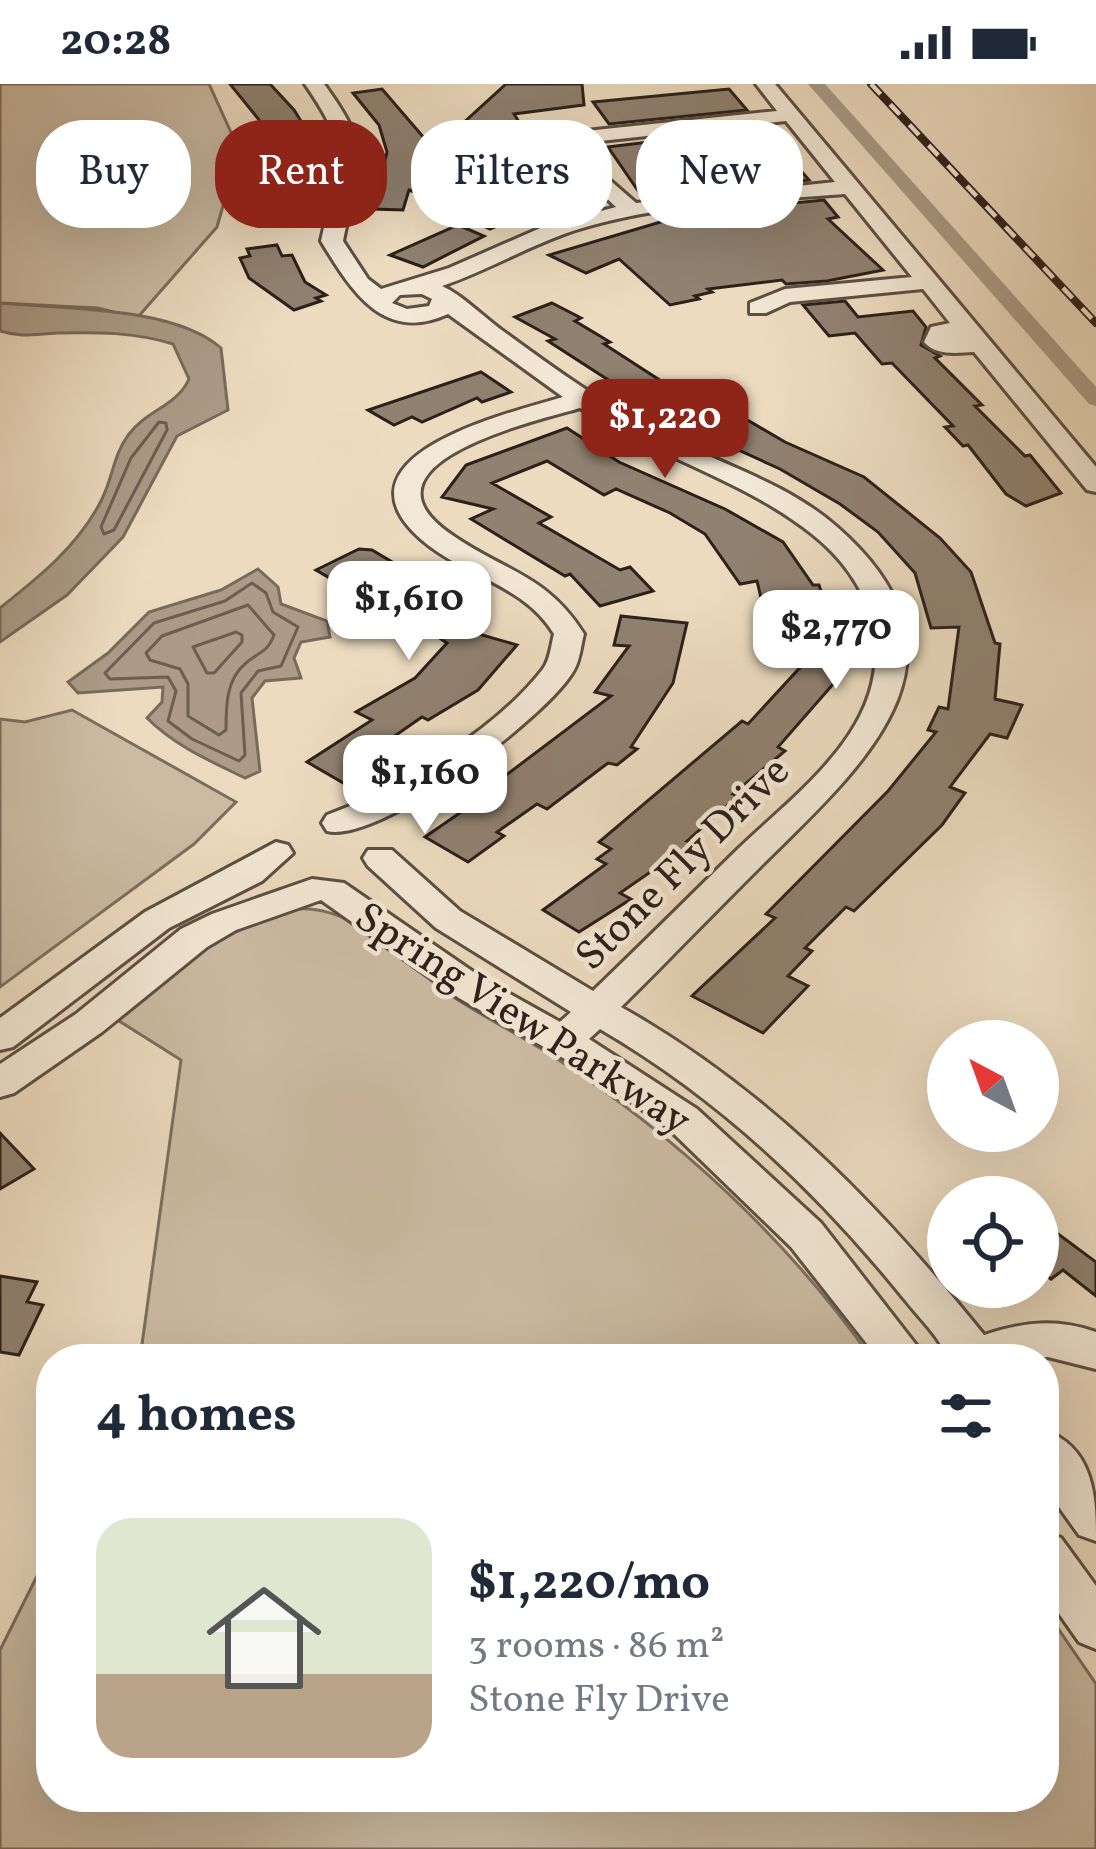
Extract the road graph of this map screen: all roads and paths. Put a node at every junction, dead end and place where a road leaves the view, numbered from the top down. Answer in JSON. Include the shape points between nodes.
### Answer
{"nodes":[{"id":1,"x":314,"y":84,"type":"edge"},
{"id":2,"x":765,"y":84,"type":"edge"},
{"id":3,"x":791,"y":115,"type":"junction"},
{"id":4,"x":850,"y":187,"type":"junction"},
{"id":5,"x":632,"y":210,"type":"junction"},
{"id":6,"x":472,"y":268,"type":"junction"},
{"id":7,"x":356,"y":275,"type":"junction"},
{"id":8,"x":928,"y":282,"type":"junction"},
{"id":9,"x":410,"y":286,"type":"junction"},
{"id":10,"x":379,"y":298,"type":"junction"},
{"id":11,"x":445,"y":299,"type":"junction"},
{"id":12,"x":758,"y":308,"type":"dead end"},
{"id":13,"x":422,"y":315,"type":"junction"},
{"id":14,"x":479,"y":327,"type":"junction"},
{"id":15,"x":585,"y":398,"type":"junction"},
{"id":16,"x":1096,"y":484,"type":"edge"},
{"id":17,"x":409,"y":795,"type":"junction"},
{"id":18,"x":306,"y":833,"type":"junction"},
{"id":19,"x":379,"y":851,"type":"junction"},
{"id":20,"x":322,"y":891,"type":"junction"},
{"id":21,"x":211,"y":909,"type":"junction"},
{"id":22,"x":596,"y":1010,"type":"junction"},
{"id":23,"x":0,"y":1037,"type":"edge"},
{"id":24,"x":564,"y":1041,"type":"junction"},
{"id":25,"x":0,"y":1083,"type":"edge"},
{"id":26,"x":893,"y":1344,"type":"edge"},
{"id":27,"x":963,"y":1344,"type":"edge"},
{"id":28,"x":1019,"y":1344,"type":"edge"},
{"id":29,"x":1096,"y":1351,"type":"edge"},
{"id":30,"x":1059,"y":1470,"type":"edge"},
{"id":31,"x":1096,"y":1520,"type":"edge"},
{"id":32,"x":1059,"y":1574,"type":"edge"},
{"id":33,"x":1096,"y":1626,"type":"edge"}],
"edges":[{"from":1,"to":7,"type":"street","via":[[349,142],[332,241]]},
{"from":2,"to":3,"type":"street"},
{"from":3,"to":4,"type":"street"},
{"from":3,"to":5,"type":"street","via":[[574,137],[592,175]]},
{"from":4,"to":5,"type":"street"},
{"from":4,"to":8,"type":"street"},
{"from":5,"to":6,"type":"street","via":[[554,230]]},
{"from":6,"to":9,"type":"street"},
{"from":6,"to":11,"type":"street"},
{"from":7,"to":9,"type":"street"},
{"from":7,"to":10,"type":"street"},
{"from":8,"to":12,"type":"street","via":[[785,296]]},
{"from":8,"to":16,"type":"street"},
{"from":9,"to":10,"type":"street"},
{"from":9,"to":11,"type":"street","name":"Stone Fly Drive"},
{"from":10,"to":13,"type":"street","name":"Stone Fly Drive","via":[[393,314]]},
{"from":11,"to":13,"type":"street"},
{"from":11,"to":14,"type":"street","name":"Stone Fly Drive"},
{"from":13,"to":14,"type":"street","name":"Stone Fly Drive"},
{"from":14,"to":15,"type":"street","name":"Stone Fly Drive"},
{"from":15,"to":17,"type":"street","via":[[447,445],[410,479],[409,509],[424,529],[539,595],[563,622],[568,646],[547,688]]},
{"from":15,"to":22,"type":"street","name":"Stone Fly Drive","via":[[664,446],[776,496],[830,534],[882,601],[892,662],[885,700],[849,758]]},
{"from":17,"to":18,"type":"street"},
{"from":17,"to":19,"type":"street"},
{"from":18,"to":19,"type":"street","name":"Spring View Parkway","via":[[363,830]]},
{"from":18,"to":20,"type":"street","name":"Spring View Parkway","via":[[278,873]]},
{"from":18,"to":21,"type":"street"},
{"from":19,"to":20,"type":"street","via":[[364,880]]},
{"from":19,"to":22,"type":"street","name":"Spring View Parkway","via":[[415,895],[466,933]]},
{"from":20,"to":21,"type":"street"},
{"from":20,"to":24,"type":"street","name":"Spring View Parkway"},
{"from":21,"to":23,"type":"street","via":[[140,931]]},
{"from":21,"to":25,"type":"street","via":[[194,938]]},
{"from":22,"to":24,"type":"street","name":"Stone Fly Drive"},
{"from":22,"to":27,"type":"street","name":"Spring View Parkway","via":[[683,1063],[784,1143],[882,1241]]},
{"from":24,"to":26,"type":"street","name":"Spring View Parkway","via":[[650,1093],[719,1148],[806,1235]]},
{"from":28,"to":29,"type":"street","via":[[1069,1340]]},
{"from":30,"to":31,"type":"street"},
{"from":32,"to":33,"type":"street"}]}
